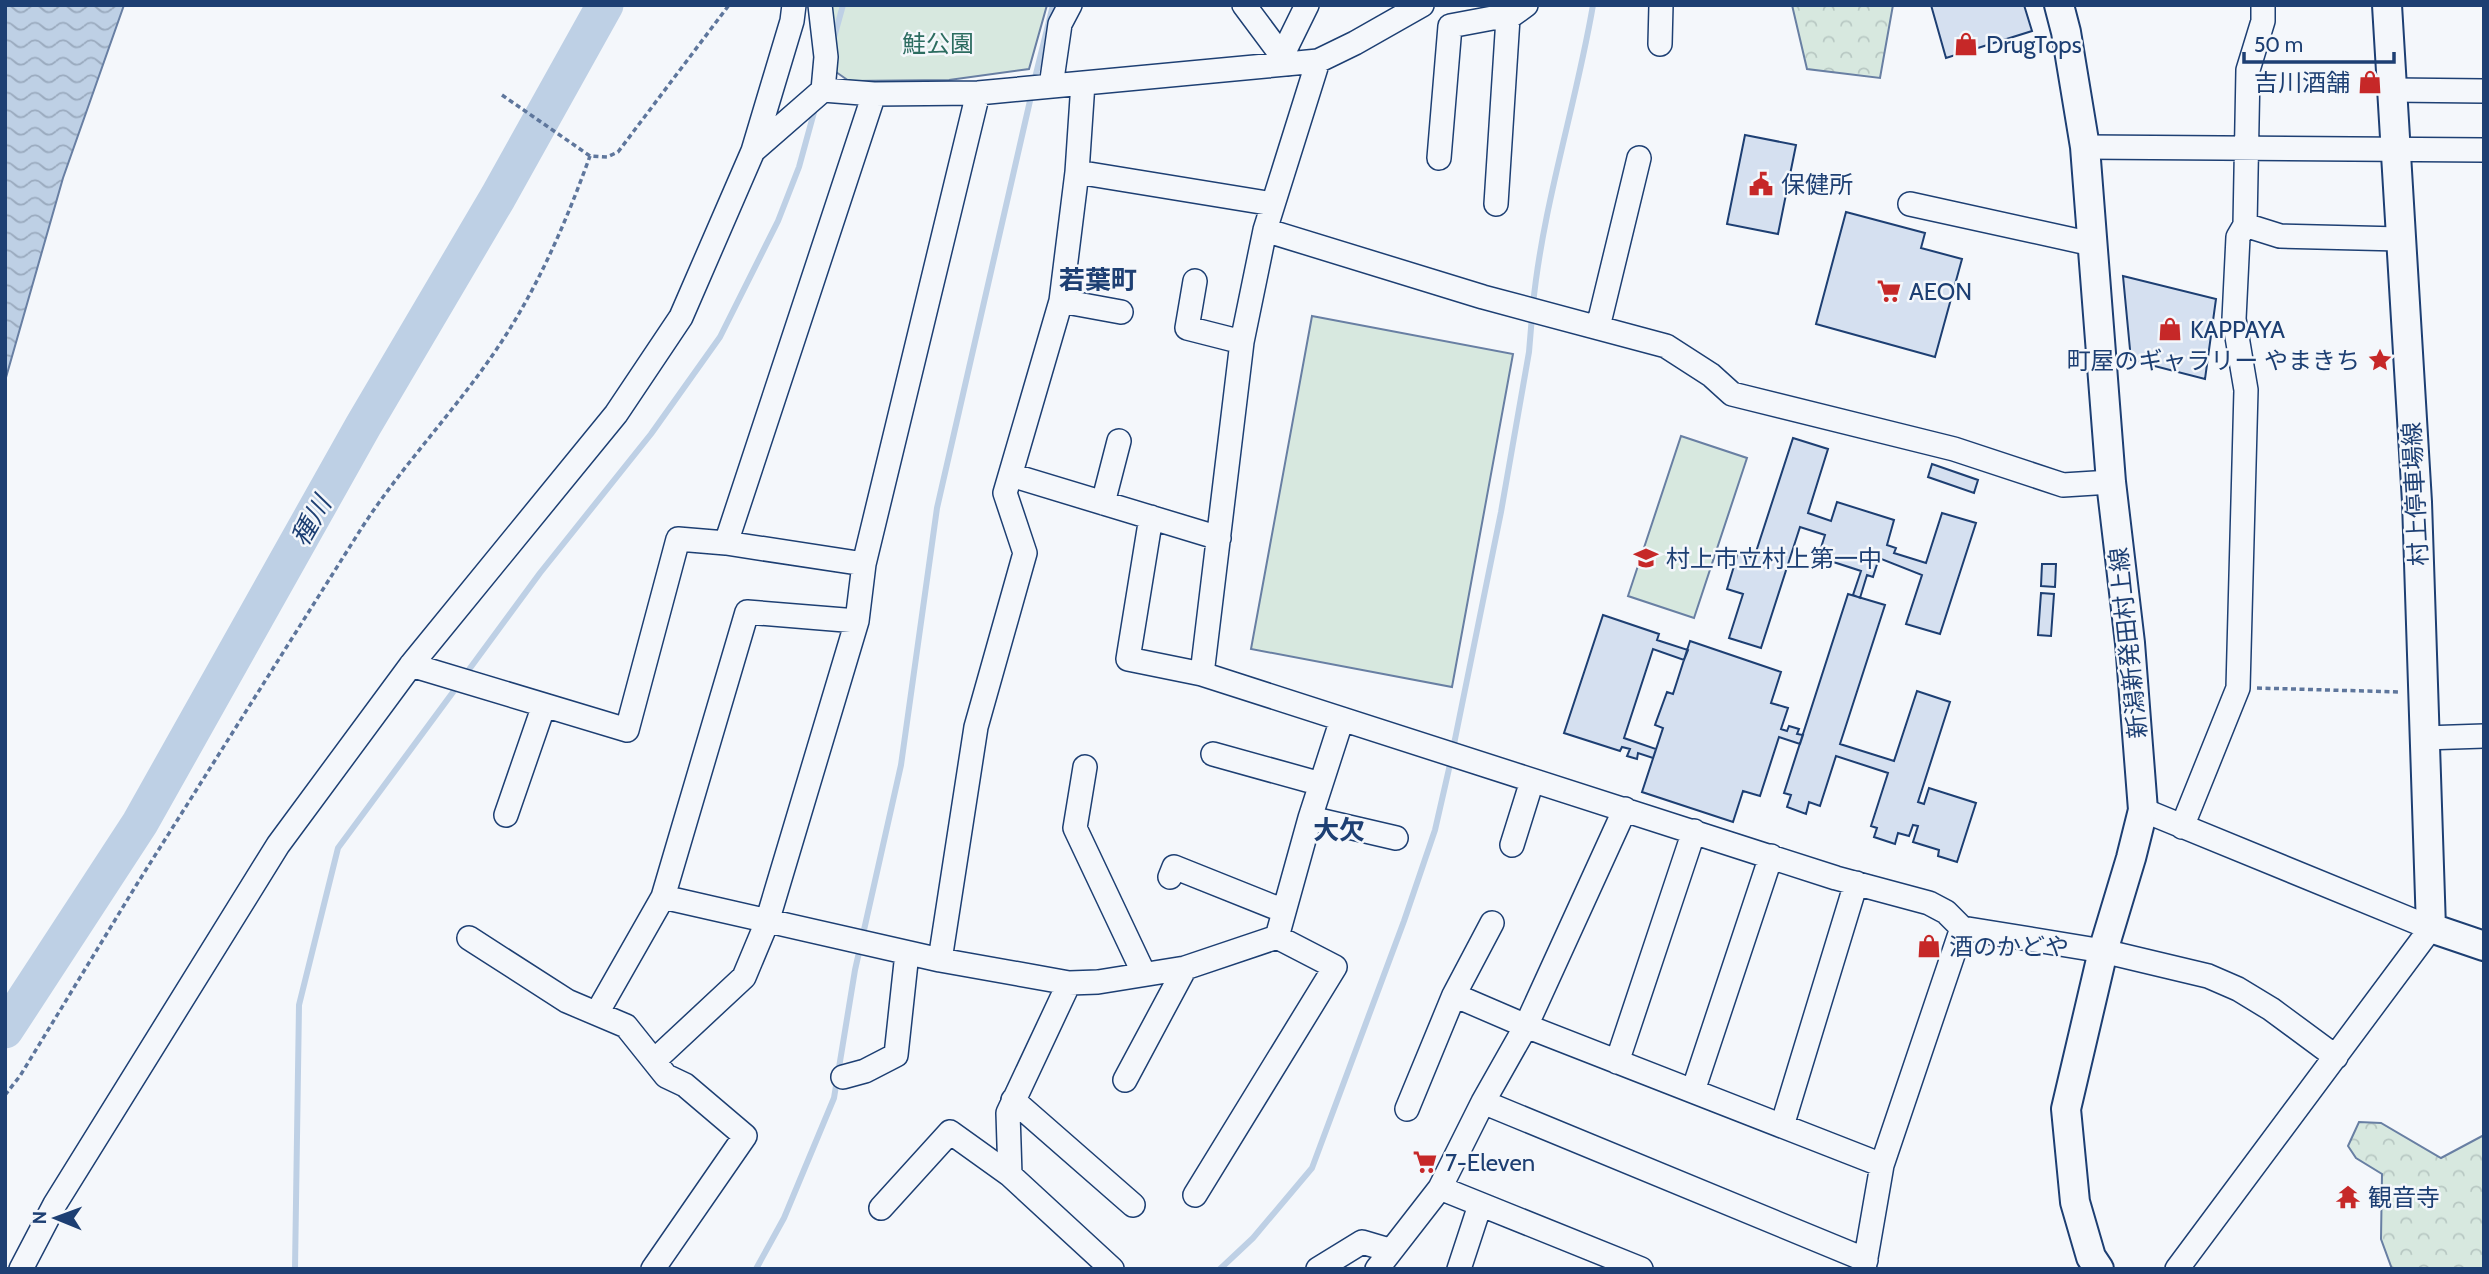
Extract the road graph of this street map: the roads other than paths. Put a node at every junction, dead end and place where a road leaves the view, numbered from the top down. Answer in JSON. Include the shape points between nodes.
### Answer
{"nodes":[{"id":1,"x":794,"y":5,"type":"edge"},
{"id":2,"x":820,"y":5,"type":"edge"},
{"id":3,"x":1070,"y":5,"type":"edge"},
{"id":4,"x":1244,"y":5,"type":"edge"},
{"id":5,"x":1307,"y":5,"type":"edge"},
{"id":6,"x":1422,"y":5,"type":"edge"},
{"id":7,"x":1661,"y":5,"type":"edge"},
{"id":8,"x":2059,"y":5,"type":"edge"},
{"id":9,"x":2263,"y":5,"type":"edge"},
{"id":10,"x":2387,"y":5,"type":"edge"},
{"id":11,"x":1517,"y":12,"type":"edge"},
{"id":12,"x":1660,"y":44,"type":"dead end"},
{"id":13,"x":1285,"y":60,"type":"junction"},
{"id":14,"x":1318,"y":61,"type":"junction"},
{"id":15,"x":1083,"y":83,"type":"junction"},
{"id":16,"x":1051,"y":86,"type":"junction"},
{"id":17,"x":823,"y":90,"type":"junction"},
{"id":18,"x":2392,"y":90,"type":"junction"},
{"id":19,"x":2484,"y":91,"type":"edge"},
{"id":20,"x":978,"y":93,"type":"junction"},
{"id":21,"x":874,"y":94,"type":"junction"},
{"id":22,"x":2085,"y":147,"type":"junction"},
{"id":23,"x":2248,"y":149,"type":"junction"},
{"id":24,"x":2395,"y":150,"type":"junction"},
{"id":25,"x":2484,"y":150,"type":"edge"},
{"id":26,"x":753,"y":151,"type":"junction"},
{"id":27,"x":1639,"y":158,"type":"dead end"},
{"id":28,"x":1439,"y":159,"type":"dead end"},
{"id":29,"x":1077,"y":172,"type":"junction"},
{"id":30,"x":1273,"y":204,"type":"junction"},
{"id":31,"x":1496,"y":204,"type":"dead end"},
{"id":32,"x":1910,"y":204,"type":"dead end"},
{"id":33,"x":2245,"y":225,"type":"junction"},
{"id":34,"x":1265,"y":230,"type":"junction"},
{"id":35,"x":2400,"y":239,"type":"junction"},
{"id":36,"x":2092,"y":244,"type":"junction"},
{"id":37,"x":1195,"y":281,"type":"dead end"},
{"id":38,"x":1061,"y":301,"type":"junction"},
{"id":39,"x":1121,"y":312,"type":"dead end"},
{"id":40,"x":1598,"y":327,"type":"junction"},
{"id":41,"x":1242,"y":342,"type":"junction"},
{"id":42,"x":1119,"y":441,"type":"dead end"},
{"id":43,"x":1011,"y":475,"type":"junction"},
{"id":44,"x":2111,"y":482,"type":"junction"},
{"id":45,"x":1103,"y":503,"type":"junction"},
{"id":46,"x":1151,"y":517,"type":"junction"},
{"id":47,"x":1219,"y":538,"type":"junction"},
{"id":48,"x":726,"y":543,"type":"junction"},
{"id":49,"x":864,"y":564,"type":"junction"},
{"id":50,"x":858,"y":621,"type":"junction"},
{"id":51,"x":411,"y":665,"type":"junction"},
{"id":52,"x":1202,"y":674,"type":"junction"},
{"id":53,"x":544,"y":705,"type":"junction"},
{"id":54,"x":1342,"y":719,"type":"junction"},
{"id":55,"x":2484,"y":736,"type":"edge"},
{"id":56,"x":2424,"y":738,"type":"junction"},
{"id":57,"x":1213,"y":754,"type":"dead end"},
{"id":58,"x":1085,"y":767,"type":"dead end"},
{"id":59,"x":1532,"y":781,"type":"junction"},
{"id":60,"x":1321,"y":784,"type":"junction"},
{"id":61,"x":1625,"y":808,"type":"junction"},
{"id":62,"x":2143,"y":810,"type":"junction"},
{"id":63,"x":506,"y":815,"type":"dead end"},
{"id":64,"x":1310,"y":818,"type":"junction"},
{"id":65,"x":2182,"y":827,"type":"junction"},
{"id":66,"x":1694,"y":831,"type":"junction"},
{"id":67,"x":1396,"y":838,"type":"dead end"},
{"id":68,"x":1513,"y":845,"type":"dead end"},
{"id":69,"x":1771,"y":856,"type":"junction"},
{"id":70,"x":1170,"y":877,"type":"dead end"},
{"id":71,"x":1856,"y":883,"type":"junction"},
{"id":72,"x":663,"y":897,"type":"junction"},
{"id":73,"x":1284,"y":911,"type":"junction"},
{"id":74,"x":767,"y":922,"type":"junction"},
{"id":75,"x":1492,"y":923,"type":"dead end"},
{"id":76,"x":1962,"y":928,"type":"junction"},
{"id":77,"x":2431,"y":928,"type":"junction"},
{"id":78,"x":1277,"y":937,"type":"junction"},
{"id":79,"x":469,"y":938,"type":"dead end"},
{"id":80,"x":2484,"y":946,"type":"edge"},
{"id":81,"x":2103,"y":951,"type":"junction"},
{"id":82,"x":907,"y":953,"type":"junction"},
{"id":83,"x":940,"y":960,"type":"junction"},
{"id":84,"x":1185,"y":968,"type":"junction"},
{"id":85,"x":1144,"y":974,"type":"junction"},
{"id":86,"x":1069,"y":983,"type":"junction"},
{"id":87,"x":1454,"y":995,"type":"junction"},
{"id":88,"x":597,"y":1013,"type":"junction"},
{"id":89,"x":1526,"y":1026,"type":"junction"},
{"id":90,"x":2336,"y":1057,"type":"junction"},
{"id":91,"x":654,"y":1060,"type":"junction"},
{"id":92,"x":1617,"y":1062,"type":"junction"},
{"id":93,"x":843,"y":1077,"type":"dead end"},
{"id":94,"x":1125,"y":1080,"type":"dead end"},
{"id":95,"x":1693,"y":1091,"type":"junction"},
{"id":96,"x":1013,"y":1100,"type":"junction"},
{"id":97,"x":1483,"y":1102,"type":"junction"},
{"id":98,"x":1407,"y":1109,"type":"dead end"},
{"id":99,"x":1782,"y":1126,"type":"junction"},
{"id":100,"x":1882,"y":1165,"type":"junction"},
{"id":101,"x":1010,"y":1174,"type":"junction"},
{"id":102,"x":1440,"y":1188,"type":"junction"},
{"id":103,"x":1195,"y":1195,"type":"dead end"},
{"id":104,"x":1133,"y":1205,"type":"dead end"},
{"id":105,"x":1480,"y":1205,"type":"junction"},
{"id":106,"x":881,"y":1208,"type":"dead end"},
{"id":107,"x":1383,"y":1259,"type":"edge"},
{"id":108,"x":1865,"y":1264,"type":"edge"},
{"id":109,"x":21,"y":1269,"type":"edge"},
{"id":110,"x":653,"y":1269,"type":"edge"},
{"id":111,"x":1112,"y":1269,"type":"edge"},
{"id":112,"x":1318,"y":1269,"type":"edge"},
{"id":113,"x":1459,"y":1269,"type":"edge"},
{"id":114,"x":1641,"y":1269,"type":"edge"},
{"id":115,"x":2099,"y":1269,"type":"edge"},
{"id":116,"x":2176,"y":1269,"type":"edge"}],
"edges":[{"from":1,"to":26,"type":"street"},
{"from":2,"to":17,"type":"street","via":[[826,57]]},
{"from":3,"to":16,"type":"street","via":[[1060,24]]},
{"from":4,"to":13,"type":"street"},
{"from":5,"to":13,"type":"street"},
{"from":6,"to":14,"type":"street"},
{"from":7,"to":12,"type":"street"},
{"from":8,"to":22,"type":"main road","name":"新潟新発田村上線"},
{"from":9,"to":23,"type":"street","via":[[2248,70]]},
{"from":10,"to":18,"type":"main road","name":"村上停車場線"},
{"from":11,"to":28,"type":"street","via":[[1450,26]]},
{"from":11,"to":31,"type":"street"},
{"from":13,"to":14,"type":"street"},
{"from":13,"to":15,"type":"street"},
{"from":14,"to":30,"type":"street"},
{"from":15,"to":16,"type":"street"},
{"from":15,"to":29,"type":"street"},
{"from":16,"to":20,"type":"street"},
{"from":17,"to":21,"type":"street"},
{"from":17,"to":26,"type":"street"},
{"from":18,"to":19,"type":"street"},
{"from":18,"to":24,"type":"main road","name":"村上停車場線"},
{"from":20,"to":21,"type":"street"},
{"from":20,"to":49,"type":"street"},
{"from":21,"to":48,"type":"street"},
{"from":22,"to":23,"type":"street"},
{"from":22,"to":36,"type":"main road","name":"新潟新発田村上線"},
{"from":23,"to":24,"type":"street"},
{"from":23,"to":33,"type":"street"},
{"from":24,"to":25,"type":"street"},
{"from":24,"to":35,"type":"main road","name":"村上停車場線"},
{"from":26,"to":51,"type":"street","via":[[681,317],[616,414]]},
{"from":27,"to":40,"type":"street"},
{"from":29,"to":30,"type":"street"},
{"from":29,"to":38,"type":"street"},
{"from":30,"to":34,"type":"street"},
{"from":32,"to":36,"type":"street"},
{"from":33,"to":35,"type":"street","via":[[2280,236]]},
{"from":33,"to":65,"type":"street","via":[[2238,237],[2234,319],[2246,390],[2238,688]]},
{"from":34,"to":40,"type":"street"},
{"from":34,"to":41,"type":"street"},
{"from":35,"to":56,"type":"main road","name":"村上停車場線","via":[[2417,502]]},
{"from":36,"to":44,"type":"main road","name":"新潟新発田村上線"},
{"from":37,"to":41,"type":"street","via":[[1188,328]]},
{"from":38,"to":39,"type":"street"},
{"from":38,"to":43,"type":"street"},
{"from":40,"to":44,"type":"street","via":[[1666,345],[1732,394],[1954,449],[2063,485]]},
{"from":41,"to":47,"type":"street"},
{"from":42,"to":45,"type":"street"},
{"from":43,"to":45,"type":"street"},
{"from":43,"to":83,"type":"street","via":[[1005,493],[1025,553],[976,727]]},
{"from":44,"to":62,"type":"main road","name":"新潟新発田村上線"},
{"from":45,"to":46,"type":"street"},
{"from":46,"to":47,"type":"street"},
{"from":46,"to":52,"type":"street","via":[[1128,659]]},
{"from":47,"to":52,"type":"street"},
{"from":48,"to":49,"type":"street"},
{"from":48,"to":53,"type":"street","via":[[678,539],[628,730]]},
{"from":49,"to":50,"type":"street"},
{"from":50,"to":72,"type":"street","via":[[747,612]]},
{"from":50,"to":74,"type":"street"},
{"from":51,"to":53,"type":"street"},
{"from":51,"to":109,"type":"street","via":[[278,845],[55,1204]]},
{"from":52,"to":54,"type":"street"},
{"from":53,"to":63,"type":"street"},
{"from":54,"to":59,"type":"street"},
{"from":54,"to":60,"type":"street"},
{"from":55,"to":56,"type":"street"},
{"from":56,"to":77,"type":"main road","name":"村上停車場線"},
{"from":57,"to":60,"type":"street"},
{"from":58,"to":85,"type":"street","via":[[1076,828]]},
{"from":59,"to":61,"type":"street"},
{"from":59,"to":68,"type":"street"},
{"from":60,"to":64,"type":"street"},
{"from":61,"to":66,"type":"street"},
{"from":61,"to":89,"type":"street"},
{"from":62,"to":65,"type":"street"},
{"from":62,"to":81,"type":"main road","name":"新潟新発田村上線"},
{"from":64,"to":67,"type":"street"},
{"from":64,"to":73,"type":"street"},
{"from":65,"to":77,"type":"street"},
{"from":66,"to":69,"type":"street"},
{"from":66,"to":92,"type":"street"},
{"from":69,"to":71,"type":"street"},
{"from":69,"to":95,"type":"street"},
{"from":70,"to":73,"type":"street","via":[[1174,867]]},
{"from":71,"to":76,"type":"street","via":[[1929,903]]},
{"from":71,"to":99,"type":"street"},
{"from":72,"to":74,"type":"street"},
{"from":72,"to":88,"type":"street"},
{"from":73,"to":78,"type":"street"},
{"from":74,"to":82,"type":"street"},
{"from":74,"to":91,"type":"street","via":[[744,977]]},
{"from":75,"to":87,"type":"street"},
{"from":76,"to":81,"type":"street"},
{"from":76,"to":100,"type":"street"},
{"from":77,"to":80,"type":"main road"},
{"from":77,"to":90,"type":"street"},
{"from":78,"to":84,"type":"street"},
{"from":78,"to":103,"type":"street","via":[[1335,967]]},
{"from":79,"to":88,"type":"street","via":[[567,1001]]},
{"from":81,"to":90,"type":"street","via":[[2208,976],[2238,989]]},
{"from":81,"to":115,"type":"main road","name":"新潟新発田村上線","via":[[2066,1109],[2075,1202]]},
{"from":82,"to":83,"type":"street"},
{"from":82,"to":93,"type":"street","via":[[897,1055]]},
{"from":83,"to":86,"type":"street"},
{"from":84,"to":85,"type":"street"},
{"from":84,"to":94,"type":"street"},
{"from":85,"to":86,"type":"street"},
{"from":86,"to":96,"type":"street"},
{"from":87,"to":89,"type":"street"},
{"from":87,"to":98,"type":"street"},
{"from":88,"to":91,"type":"street","via":[[626,1026]]},
{"from":89,"to":92,"type":"street"},
{"from":89,"to":97,"type":"street"},
{"from":90,"to":116,"type":"street"},
{"from":91,"to":110,"type":"street","via":[[666,1076],[685,1085],[745,1136]]},
{"from":92,"to":95,"type":"street"},
{"from":95,"to":99,"type":"street"},
{"from":96,"to":101,"type":"street"},
{"from":96,"to":104,"type":"street"},
{"from":97,"to":102,"type":"street"},
{"from":97,"to":108,"type":"street"},
{"from":99,"to":100,"type":"street"},
{"from":100,"to":108,"type":"street"},
{"from":101,"to":106,"type":"street","via":[[950,1132]]},
{"from":101,"to":111,"type":"street"},
{"from":102,"to":105,"type":"street"},
{"from":102,"to":107,"type":"street"},
{"from":105,"to":113,"type":"street"},
{"from":105,"to":114,"type":"street"},
{"from":107,"to":112,"type":"street","via":[[1362,1242]]}]}
